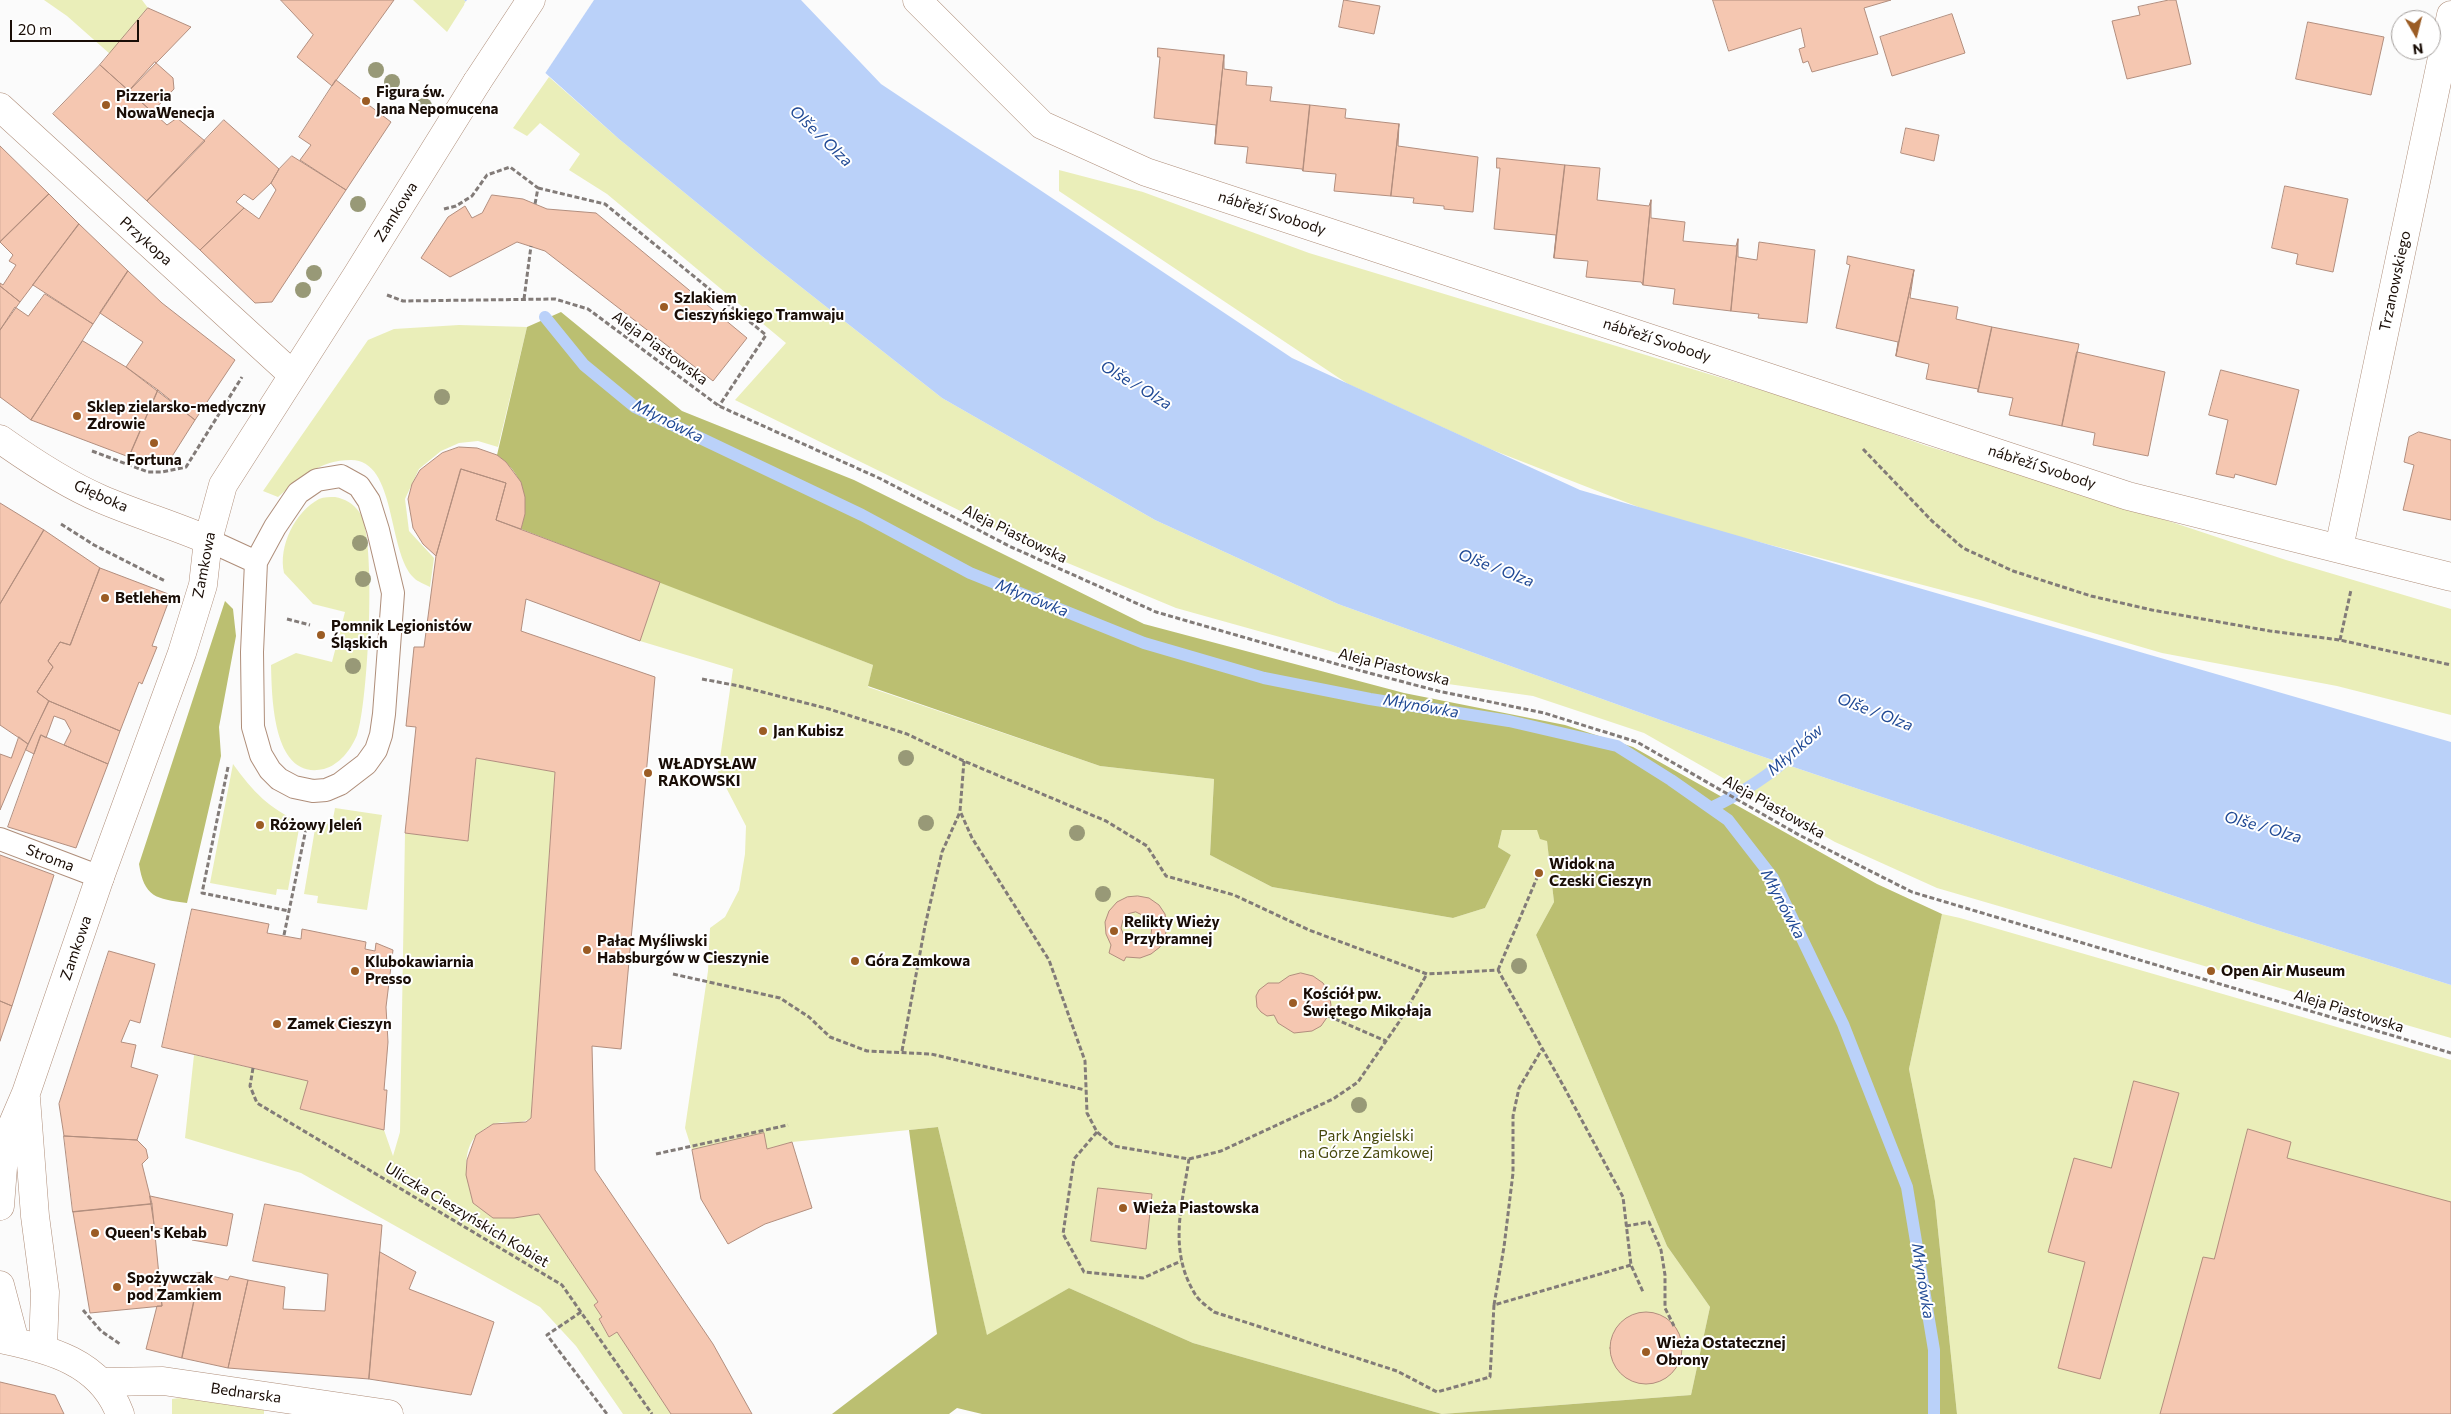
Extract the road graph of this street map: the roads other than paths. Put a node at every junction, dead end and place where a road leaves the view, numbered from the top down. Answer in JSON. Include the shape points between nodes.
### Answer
{"nodes":[{"id":1,"x":531,"y":0,"type":"edge"},
{"id":2,"x":917,"y":0,"type":"edge"},
{"id":3,"x":2451,"y":15,"type":"edge"},
{"id":4,"x":0,"y":107,"type":"edge"},
{"id":5,"x":292,"y":375,"type":"junction"},
{"id":6,"x":0,"y":439,"type":"edge"},
{"id":7,"x":208,"y":540,"type":"junction"},
{"id":8,"x":2339,"y":548,"type":"junction"},
{"id":9,"x":256,"y":562,"type":"junction"},
{"id":10,"x":2451,"y":577,"type":"edge"},
{"id":11,"x":0,"y":839,"type":"edge"},
{"id":12,"x":100,"y":878,"type":"junction"},
{"id":13,"x":26,"y":1093,"type":"junction"},
{"id":14,"x":2,"y":1147,"type":"edge"},
{"id":15,"x":0,"y":1206,"type":"edge"},
{"id":16,"x":0,"y":1285,"type":"edge"},
{"id":17,"x":8,"y":1340,"type":"edge"},
{"id":18,"x":43,"y":1348,"type":"junction"},
{"id":19,"x":102,"y":1382,"type":"junction"},
{"id":20,"x":120,"y":1414,"type":"edge"},
{"id":21,"x":389,"y":1414,"type":"edge"}],
"edges":[{"from":1,"to":5,"type":"street","name":"Zamkowa"},
{"from":2,"to":8,"type":"street","name":"nábřeží Svobody","via":[[1042,126],[1146,172],[2128,496]]},
{"from":3,"to":8,"type":"street","name":"Trzanowskiego"},
{"from":4,"to":5,"type":"street","name":"Przykopa"},
{"from":5,"to":7,"type":"street","name":"Zamkowa","via":[[223,485]]},
{"from":6,"to":7,"type":"street","name":"Głęboka","via":[[32,461],[101,499]]},
{"from":7,"to":9,"type":"lane"},
{"from":7,"to":12,"type":"street","name":"Zamkowa","via":[[203,585],[182,653]]},
{"from":8,"to":10,"type":"street","name":"nábřeží Svobody"},
{"from":9,"to":9,"type":"lane","via":[[298,493],[317,480],[341,476],[359,486],[369,501],[393,593],[381,735],[366,764],[326,790],[294,787],[279,779],[261,755],[252,714]]},
{"from":11,"to":12,"type":"lane","name":"Stroma"},
{"from":12,"to":13,"type":"street","name":"Zamkowa"},
{"from":13,"to":14,"type":"street","name":"Zamkowa"},
{"from":13,"to":18,"type":"street","name":"Zamkowa","via":[[34,1216],[45,1292]]},
{"from":14,"to":15,"type":"street","name":"Zamkowa"},
{"from":16,"to":17,"type":"street"},
{"from":17,"to":18,"type":"street"},
{"from":18,"to":19,"type":"street","via":[[82,1364]]},
{"from":19,"to":20,"type":"street","via":[[115,1400]]},
{"from":19,"to":21,"type":"street","name":"Bednarska","via":[[163,1381]]}]}
